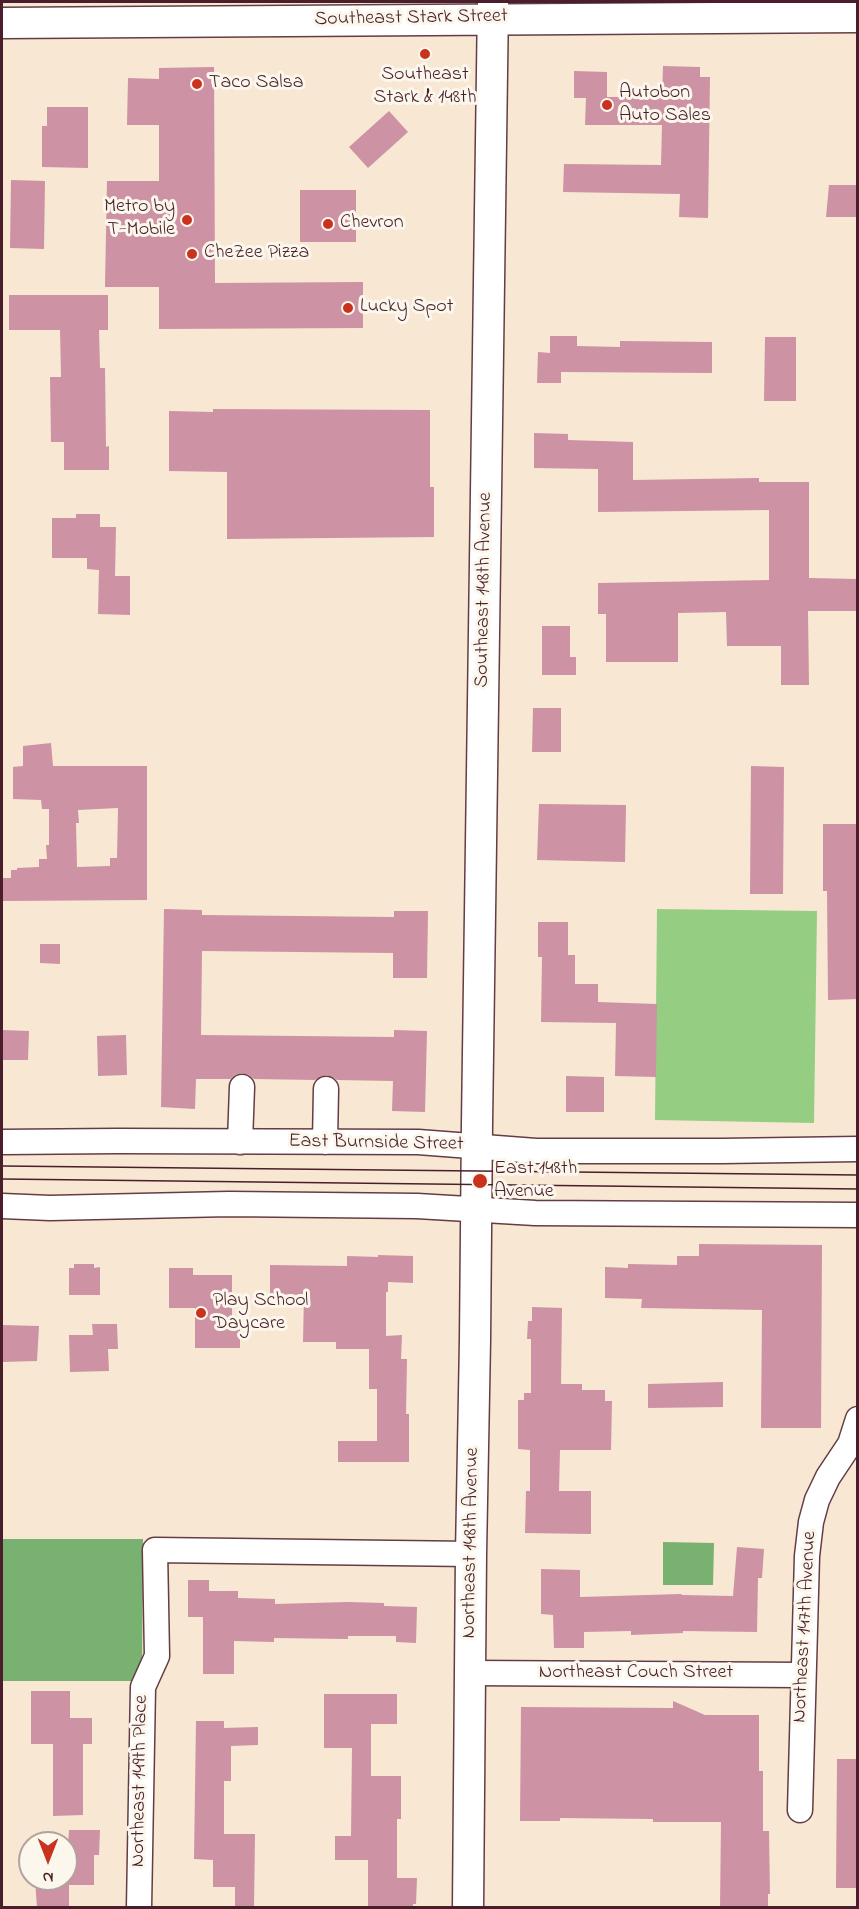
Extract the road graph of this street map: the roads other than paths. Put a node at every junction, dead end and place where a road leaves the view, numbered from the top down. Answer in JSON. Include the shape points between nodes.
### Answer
{"nodes":[{"id":1,"x":492,"y":10,"type":"edge"},
{"id":2,"x":858,"y":16,"type":"edge"},
{"id":3,"x":2,"y":23,"type":"edge"},
{"id":4,"x":242,"y":1087,"type":"dead end"},
{"id":5,"x":326,"y":1089,"type":"dead end"},
{"id":6,"x":2,"y":1142,"type":"edge"},
{"id":7,"x":240,"y":1142,"type":"junction"},
{"id":8,"x":325,"y":1142,"type":"junction"},
{"id":9,"x":477,"y":1146,"type":"junction"},
{"id":10,"x":858,"y":1149,"type":"edge"},
{"id":11,"x":476,"y":1178,"type":"joint"},
{"id":12,"x":2,"y":1206,"type":"edge"},
{"id":13,"x":476,"y":1210,"type":"junction"},
{"id":14,"x":858,"y":1215,"type":"edge"},
{"id":15,"x":858,"y":1419,"type":"edge"},
{"id":16,"x":471,"y":1554,"type":"junction"},
{"id":17,"x":470,"y":1672,"type":"junction"},
{"id":18,"x":803,"y":1675,"type":"junction"},
{"id":19,"x":800,"y":1810,"type":"dead end"},
{"id":20,"x":138,"y":1908,"type":"edge"},
{"id":21,"x":468,"y":1908,"type":"edge"}],
"edges":[{"from":1,"to":2,"type":"main road","name":"Southeast Stark Street"},
{"from":1,"to":3,"type":"main road","name":"Southeast Stark Street"},
{"from":1,"to":9,"type":"main road","name":"Southeast 148th Avenue"},
{"from":4,"to":7,"type":"street"},
{"from":5,"to":8,"type":"street"},
{"from":6,"to":7,"type":"street","name":"East Burnside Street"},
{"from":7,"to":8,"type":"street","name":"East Burnside Street"},
{"from":8,"to":9,"type":"street","name":"East Burnside Street"},
{"from":9,"to":10,"type":"street","name":"East Burnside Street","via":[[548,1151]]},
{"from":9,"to":11,"type":"main road","name":"Southeast 148th Avenue"},
{"from":11,"to":13,"type":"main road","name":"Northeast 148th Avenue"},
{"from":12,"to":13,"type":"street","via":[[229,1204]]},
{"from":13,"to":14,"type":"street"},
{"from":13,"to":16,"type":"main road","name":"Northeast 148th Avenue"},
{"from":15,"to":18,"type":"street","name":"Northeast 147th Avenue","via":[[850,1444],[817,1500],[811,1522]]},
{"from":16,"to":17,"type":"main road","name":"Northeast 148th Avenue"},
{"from":16,"to":20,"type":"street","name":"Northeast 149th Place","via":[[155,1550],[157,1656],[143,1686]]},
{"from":17,"to":18,"type":"street","name":"Northeast Couch Street"},
{"from":17,"to":21,"type":"main road","name":"Northeast 148th Avenue"},
{"from":18,"to":19,"type":"street","name":"Northeast 147th Avenue"}]}
